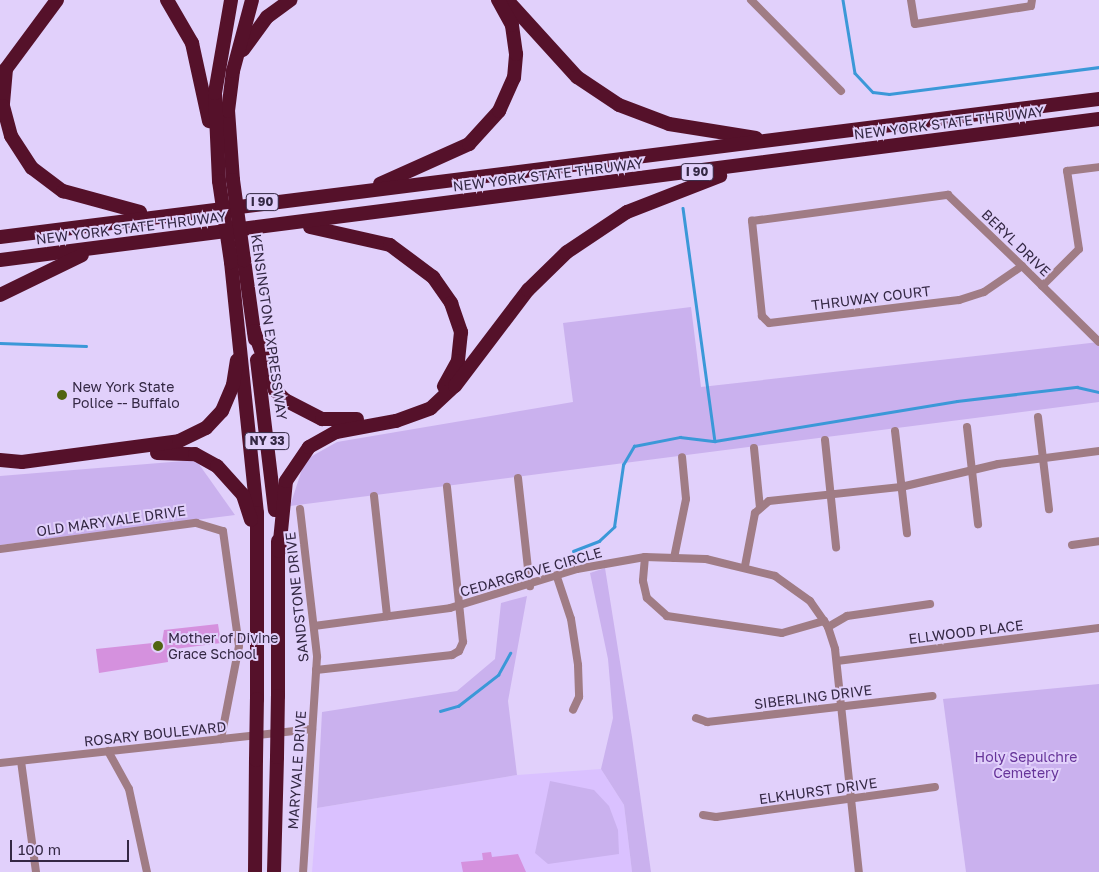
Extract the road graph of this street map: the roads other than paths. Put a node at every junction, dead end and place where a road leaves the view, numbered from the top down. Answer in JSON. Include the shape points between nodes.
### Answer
{"nodes":[{"id":1,"x":46,"y":0,"type":"edge"},
{"id":2,"x":57,"y":0,"type":"edge"},
{"id":3,"x":167,"y":0,"type":"edge"},
{"id":4,"x":231,"y":0,"type":"edge"},
{"id":5,"x":252,"y":0,"type":"edge"},
{"id":6,"x":290,"y":0,"type":"edge"},
{"id":7,"x":498,"y":0,"type":"edge"},
{"id":8,"x":507,"y":0,"type":"edge"},
{"id":9,"x":751,"y":0,"type":"edge"},
{"id":10,"x":911,"y":0,"type":"edge"},
{"id":11,"x":1032,"y":0,"type":"edge"},
{"id":12,"x":0,"y":58,"type":"edge"},
{"id":13,"x":233,"y":71,"type":"junction"},
{"id":14,"x":841,"y":91,"type":"dead end"},
{"id":15,"x":1099,"y":99,"type":"edge"},
{"id":16,"x":1099,"y":120,"type":"edge"},
{"id":17,"x":779,"y":140,"type":"junction"},
{"id":18,"x":755,"y":164,"type":"junction"},
{"id":19,"x":1099,"y":167,"type":"edge"},
{"id":20,"x":223,"y":176,"type":"junction"},
{"id":21,"x":360,"y":192,"type":"junction"},
{"id":22,"x":163,"y":214,"type":"junction"},
{"id":23,"x":296,"y":224,"type":"junction"},
{"id":24,"x":0,"y":237,"type":"edge"},
{"id":25,"x":107,"y":246,"type":"junction"},
{"id":26,"x":0,"y":260,"type":"edge"},
{"id":27,"x":237,"y":261,"type":"junction"},
{"id":28,"x":1022,"y":266,"type":"junction"},
{"id":29,"x":758,"y":270,"type":"joint"},
{"id":30,"x":1042,"y":286,"type":"junction"},
{"id":31,"x":0,"y":295,"type":"edge"},
{"id":32,"x":254,"y":331,"type":"junction"},
{"id":33,"x":240,"y":332,"type":"junction"},
{"id":34,"x":1099,"y":342,"type":"edge"},
{"id":35,"x":1038,"y":418,"type":"dead end"},
{"id":36,"x":967,"y":426,"type":"dead end"},
{"id":37,"x":895,"y":432,"type":"dead end"},
{"id":38,"x":825,"y":440,"type":"dead end"},
{"id":39,"x":754,"y":448,"type":"dead end"},
{"id":40,"x":1099,"y":451,"type":"edge"},
{"id":41,"x":682,"y":457,"type":"dead end"},
{"id":42,"x":1043,"y":458,"type":"junction"},
{"id":43,"x":0,"y":460,"type":"edge"},
{"id":44,"x":0,"y":467,"type":"edge"},
{"id":45,"x":972,"y":472,"type":"junction"},
{"id":46,"x":518,"y":478,"type":"dead end"},
{"id":47,"x":446,"y":487,"type":"dead end"},
{"id":48,"x":902,"y":487,"type":"junction"},
{"id":49,"x":374,"y":496,"type":"dead end"},
{"id":50,"x":831,"y":496,"type":"junction"},
{"id":51,"x":760,"y":508,"type":"junction"},
{"id":52,"x":300,"y":509,"type":"dead end"},
{"id":53,"x":1049,"y":509,"type":"dead end"},
{"id":54,"x":978,"y":524,"type":"dead end"},
{"id":55,"x":907,"y":533,"type":"dead end"},
{"id":56,"x":257,"y":540,"type":"junction"},
{"id":57,"x":1099,"y":541,"type":"edge"},
{"id":58,"x":1072,"y":545,"type":"dead end"},
{"id":59,"x":836,"y":547,"type":"dead end"},
{"id":60,"x":0,"y":549,"type":"edge"},
{"id":61,"x":279,"y":551,"type":"junction"},
{"id":62,"x":645,"y":557,"type":"junction"},
{"id":63,"x":674,"y":558,"type":"junction"},
{"id":64,"x":745,"y":566,"type":"junction"},
{"id":65,"x":557,"y":577,"type":"junction"},
{"id":66,"x":530,"y":586,"type":"junction"},
{"id":67,"x":930,"y":604,"type":"dead end"},
{"id":68,"x":458,"y":605,"type":"junction"},
{"id":69,"x":387,"y":616,"type":"junction"},
{"id":70,"x":826,"y":624,"type":"junction"},
{"id":71,"x":314,"y":626,"type":"junction"},
{"id":72,"x":1099,"y":628,"type":"edge"},
{"id":73,"x":837,"y":661,"type":"junction"},
{"id":74,"x":316,"y":670,"type":"junction"},
{"id":75,"x":933,"y":696,"type":"dead end"},
{"id":76,"x":842,"y":706,"type":"junction"},
{"id":77,"x":573,"y":710,"type":"dead end"},
{"id":78,"x":696,"y":718,"type":"dead end"},
{"id":79,"x":312,"y":729,"type":"junction"},
{"id":80,"x":221,"y":739,"type":"junction"},
{"id":81,"x":108,"y":751,"type":"junction"},
{"id":82,"x":21,"y":761,"type":"junction"},
{"id":83,"x":0,"y":763,"type":"edge"},
{"id":84,"x":935,"y":787,"type":"dead end"},
{"id":85,"x":851,"y":800,"type":"junction"},
{"id":86,"x":703,"y":815,"type":"dead end"},
{"id":87,"x":36,"y":872,"type":"edge"},
{"id":88,"x":147,"y":872,"type":"edge"},
{"id":89,"x":255,"y":872,"type":"edge"},
{"id":90,"x":274,"y":872,"type":"edge"},
{"id":91,"x":303,"y":872,"type":"edge"},
{"id":92,"x":859,"y":872,"type":"edge"}],
"edges":[{"from":1,"to":12,"type":"highway"},
{"from":2,"to":22,"type":"highway","via":[[13,54],[3,79],[3,106],[18,152],[46,180],[82,199]]},
{"from":3,"to":20,"type":"highway","via":[[192,43]]},
{"from":4,"to":20,"type":"highway","name":"KENSINGTON EXPRESSWAY","number":"NY 33","via":[[215,93]]},
{"from":5,"to":13,"type":"highway","name":"KENSINGTON EXPRESSWAY","number":"NY 33"},
{"from":6,"to":13,"type":"highway","via":[[254,33]]},
{"from":7,"to":21,"type":"highway","via":[[512,25],[516,64],[508,96],[491,123],[453,154]]},
{"from":8,"to":17,"type":"highway","via":[[577,77],[618,105],[694,130]]},
{"from":9,"to":14,"type":"street"},
{"from":10,"to":11,"type":"street","via":[[915,24],[1031,6]]},
{"from":13,"to":20,"type":"highway","name":"KENSINGTON EXPRESSWAY","number":"NY 33"},
{"from":15,"to":17,"type":"highway","name":"NEW YORK STATE THRUWAY","number":"I 90"},
{"from":16,"to":18,"type":"highway","name":"NEW YORK STATE THRUWAY","number":"I 90"},
{"from":17,"to":21,"type":"highway","name":"NEW YORK STATE THRUWAY","number":"I 90"},
{"from":18,"to":23,"type":"highway","name":"NEW YORK STATE THRUWAY","number":"I 90"},
{"from":18,"to":61,"type":"highway","via":[[668,192],[627,212],[567,252],[528,290],[455,386],[431,408],[396,422],[336,432],[308,447],[286,481]]},
{"from":19,"to":30,"type":"street","via":[[1068,171],[1078,249]]},
{"from":20,"to":27,"type":"highway","name":"KENSINGTON EXPRESSWAY","number":"NY 33","bridge":true},
{"from":21,"to":22,"type":"highway","name":"NEW YORK STATE THRUWAY","number":"I 90"},
{"from":22,"to":24,"type":"highway","name":"NEW YORK STATE THRUWAY","number":"I 90"},
{"from":23,"to":25,"type":"highway","name":"NEW YORK STATE THRUWAY","number":"I 90"},
{"from":23,"to":32,"type":"highway","via":[[390,245],[420,265],[443,290],[457,316],[458,361],[442,389],[409,411],[322,420],[295,408],[275,390]]},
{"from":25,"to":26,"type":"highway","name":"NEW YORK STATE THRUWAY","number":"I 90"},
{"from":25,"to":31,"type":"highway","via":[[44,270]]},
{"from":27,"to":32,"type":"highway","name":"KENSINGTON EXPRESSWAY","number":"NY 33"},
{"from":27,"to":33,"type":"highway","name":"KENSINGTON EXPRESSWAY","number":"NY 33"},
{"from":28,"to":29,"type":"street","name":"THRUWAY COURT","via":[[984,292],[959,300],[769,323],[762,316]]},
{"from":28,"to":29,"type":"street","name":"BERYL DRIVE","via":[[948,195],[752,221]]},
{"from":28,"to":30,"type":"street","name":"BERYL DRIVE"},
{"from":30,"to":34,"type":"street","name":"BERYL DRIVE"},
{"from":32,"to":61,"type":"highway","name":"KENSINGTON EXPRESSWAY","number":"NY 33"},
{"from":33,"to":43,"type":"highway","via":[[228,400],[218,416],[195,434],[165,444],[22,462]]},
{"from":33,"to":56,"type":"highway","name":"KENSINGTON EXPRESSWAY","number":"NY 33"},
{"from":35,"to":42,"type":"street"},
{"from":36,"to":45,"type":"street"},
{"from":37,"to":48,"type":"street"},
{"from":38,"to":50,"type":"street"},
{"from":39,"to":51,"type":"street"},
{"from":40,"to":42,"type":"street"},
{"from":41,"to":63,"type":"street","via":[[686,499]]},
{"from":42,"to":45,"type":"street"},
{"from":42,"to":53,"type":"street"},
{"from":44,"to":56,"type":"highway","via":[[171,452],[195,454],[217,466],[236,484]]},
{"from":45,"to":48,"type":"street"},
{"from":45,"to":54,"type":"street"},
{"from":46,"to":66,"type":"street"},
{"from":47,"to":68,"type":"street","name":"SANDSTONE DRIVE"},
{"from":48,"to":50,"type":"street"},
{"from":48,"to":55,"type":"street"},
{"from":49,"to":69,"type":"street"},
{"from":50,"to":51,"type":"street","via":[[769,501]]},
{"from":50,"to":59,"type":"street"},
{"from":51,"to":64,"type":"street","via":[[755,513]]},
{"from":52,"to":71,"type":"street","name":"SANDSTONE DRIVE"},
{"from":56,"to":89,"type":"highway","name":"KENSINGTON EXPRESSWAY","number":"NY 33","bridge":true},
{"from":57,"to":58,"type":"street"},
{"from":60,"to":80,"type":"street","name":"OLD MARYVALE DRIVE","via":[[196,523],[223,531],[239,646]]},
{"from":61,"to":90,"type":"highway","name":"KENSINGTON EXPRESSWAY","number":"NY 33","bridge":true},
{"from":62,"to":63,"type":"street","name":"CEDARGROVE CIRCLE"},
{"from":62,"to":65,"type":"street","name":"CEDARGROVE CIRCLE"},
{"from":62,"to":70,"type":"street","via":[[643,582],[647,598],[654,609],[667,616],[782,633]]},
{"from":63,"to":64,"type":"street","name":"CEDARGROVE CIRCLE"},
{"from":64,"to":70,"type":"street","name":"CEDARGROVE CIRCLE","via":[[789,584],[810,601]]},
{"from":65,"to":66,"type":"street","name":"CEDARGROVE CIRCLE"},
{"from":65,"to":77,"type":"street","via":[[571,619],[578,665],[579,697]]},
{"from":66,"to":68,"type":"street","name":"CEDARGROVE CIRCLE"},
{"from":67,"to":70,"type":"street","via":[[848,616]]},
{"from":68,"to":69,"type":"street","name":"CEDARGROVE CIRCLE"},
{"from":68,"to":74,"type":"street","name":"SANDSTONE DRIVE","via":[[463,642],[452,655]]},
{"from":69,"to":71,"type":"street","name":"CEDARGROVE CIRCLE"},
{"from":70,"to":73,"type":"street","name":"CEDARGROVE CIRCLE"},
{"from":71,"to":74,"type":"street","name":"SANDSTONE DRIVE"},
{"from":72,"to":73,"type":"street","name":"ELLWOOD PLACE"},
{"from":73,"to":76,"type":"street","name":"CEDARGROVE CIRCLE"},
{"from":74,"to":79,"type":"street","name":"MARYVALE DRIVE"},
{"from":75,"to":76,"type":"street","name":"SIBERLING DRIVE"},
{"from":76,"to":78,"type":"street","name":"SIBERLING DRIVE","via":[[708,722]]},
{"from":76,"to":85,"type":"street","name":"CEDARGROVE CIRCLE"},
{"from":79,"to":80,"type":"street","name":"ROSARY BOULEVARD"},
{"from":79,"to":91,"type":"street","name":"MARYVALE DRIVE"},
{"from":80,"to":81,"type":"street","name":"ROSARY BOULEVARD"},
{"from":81,"to":82,"type":"street","name":"ROSARY BOULEVARD"},
{"from":81,"to":88,"type":"street","via":[[132,796]]},
{"from":82,"to":83,"type":"street","name":"ROSARY BOULEVARD"},
{"from":82,"to":87,"type":"street"},
{"from":84,"to":85,"type":"street","name":"ELKHURST DRIVE"},
{"from":85,"to":86,"type":"street","name":"ELKHURST DRIVE","via":[[716,817]]},
{"from":85,"to":92,"type":"street","name":"CEDARGROVE CIRCLE"}]}
